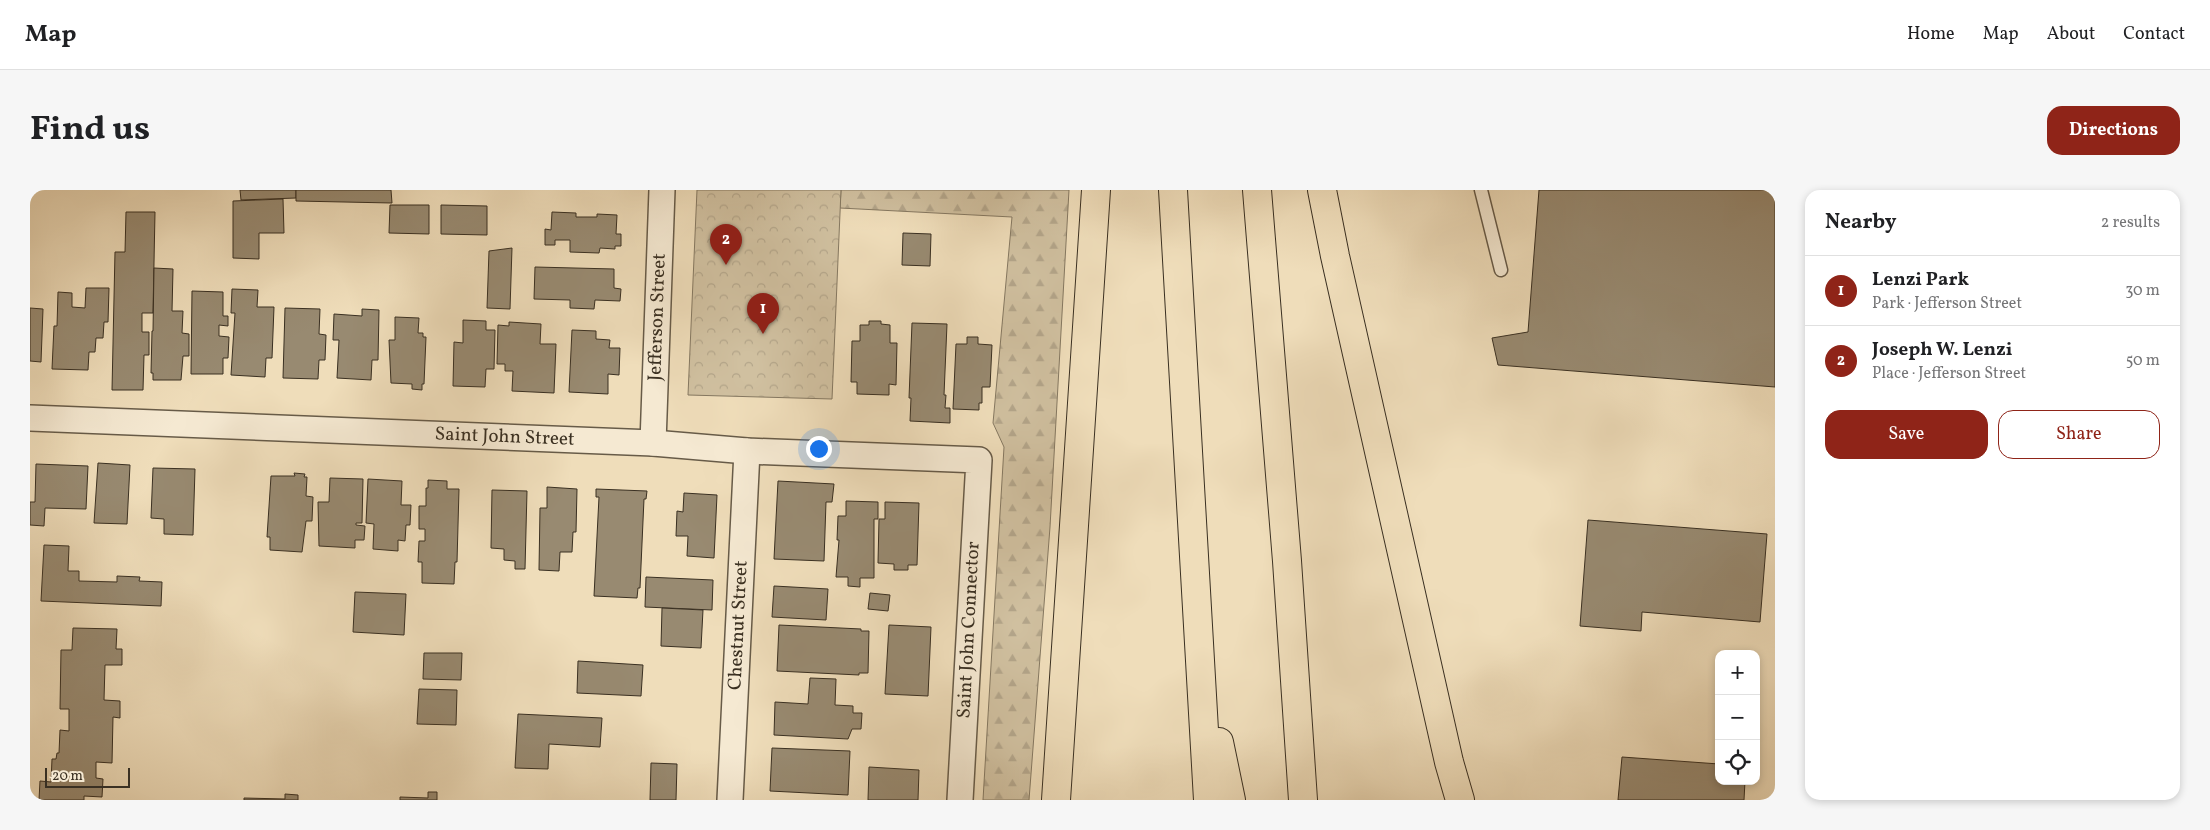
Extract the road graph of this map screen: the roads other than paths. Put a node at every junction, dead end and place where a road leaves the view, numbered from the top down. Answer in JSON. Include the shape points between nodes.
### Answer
{"nodes":[{"id":1,"x":662,"y":190,"type":"edge"},
{"id":2,"x":1096,"y":190,"type":"edge"},
{"id":3,"x":1172,"y":190,"type":"edge"},
{"id":4,"x":1258,"y":190,"type":"edge"},
{"id":5,"x":1322,"y":190,"type":"edge"},
{"id":6,"x":1481,"y":190,"type":"edge"},
{"id":7,"x":1501,"y":270,"type":"dead end"},
{"id":8,"x":30,"y":418,"type":"edge"},
{"id":9,"x":653,"y":443,"type":"junction"},
{"id":10,"x":747,"y":450,"type":"junction"},
{"id":11,"x":979,"y":460,"type":"joint"},
{"id":12,"x":1200,"y":652,"type":"junction"},
{"id":13,"x":730,"y":800,"type":"edge"},
{"id":14,"x":960,"y":800,"type":"edge"},
{"id":15,"x":1056,"y":800,"type":"edge"},
{"id":16,"x":1208,"y":800,"type":"edge"},
{"id":17,"x":1231,"y":800,"type":"edge"},
{"id":18,"x":1303,"y":800,"type":"edge"},
{"id":19,"x":1460,"y":800,"type":"edge"}],
"edges":[{"from":1,"to":9,"type":"street","name":"Jefferson Street"},
{"from":2,"to":15,"type":"highway"},
{"from":3,"to":12,"type":"highway"},
{"from":4,"to":18,"type":"highway"},
{"from":5,"to":19,"type":"highway","via":[[1378,450]]},
{"from":6,"to":7,"type":"lane"},
{"from":8,"to":9,"type":"street","name":"Saint John Street"},
{"from":9,"to":10,"type":"street","name":"Saint John Street"},
{"from":10,"to":11,"type":"street","name":"Saint John Street"},
{"from":10,"to":13,"type":"street","name":"Chestnut Street"},
{"from":11,"to":14,"type":"street","name":"Saint John Connector"},
{"from":12,"to":16,"type":"highway"},
{"from":12,"to":17,"type":"highway"}]}
